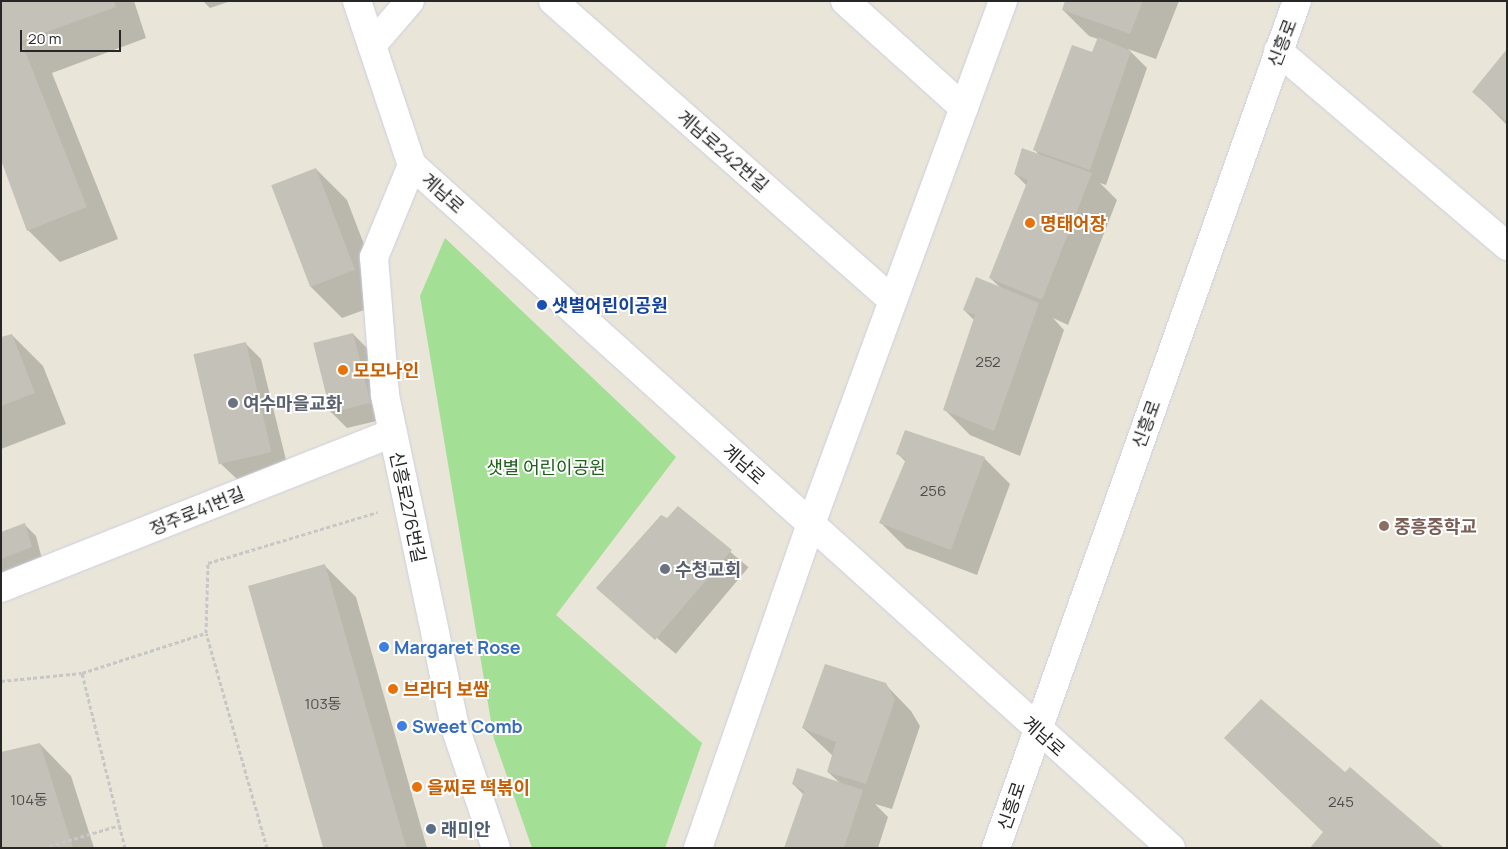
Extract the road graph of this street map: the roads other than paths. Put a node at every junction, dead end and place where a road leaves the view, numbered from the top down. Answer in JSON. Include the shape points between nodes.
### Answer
{"nodes":[{"id":1,"x":357,"y":1,"type":"edge"},
{"id":2,"x":410,"y":1,"type":"edge"},
{"id":3,"x":553,"y":1,"type":"edge"},
{"id":4,"x":845,"y":1,"type":"edge"},
{"id":5,"x":1003,"y":1,"type":"edge"},
{"id":6,"x":1297,"y":1,"type":"edge"},
{"id":7,"x":372,"y":45,"type":"junction"},
{"id":8,"x":1278,"y":51,"type":"junction"},
{"id":9,"x":964,"y":108,"type":"junction"},
{"id":10,"x":412,"y":165,"type":"junction"},
{"id":11,"x":1507,"y":246,"type":"edge"},
{"id":12,"x":892,"y":301,"type":"junction"},
{"id":13,"x":392,"y":434,"type":"junction"},
{"id":14,"x":811,"y":524,"type":"junction"},
{"id":15,"x":1,"y":588,"type":"edge"},
{"id":16,"x":1037,"y":730,"type":"junction"},
{"id":17,"x":496,"y":848,"type":"edge"},
{"id":18,"x":698,"y":848,"type":"edge"},
{"id":19,"x":996,"y":848,"type":"edge"},
{"id":20,"x":1171,"y":848,"type":"edge"}],
"edges":[{"from":1,"to":7,"type":"street","name":"계남로"},
{"from":2,"to":7,"type":"street"},
{"from":3,"to":12,"type":"street","name":"계남로242번길"},
{"from":4,"to":9,"type":"street"},
{"from":5,"to":9,"type":"street"},
{"from":6,"to":8,"type":"street","name":"신흥로"},
{"from":7,"to":10,"type":"street","name":"계남로"},
{"from":8,"to":11,"type":"street"},
{"from":8,"to":16,"type":"street","name":"신흥로"},
{"from":9,"to":12,"type":"street"},
{"from":10,"to":13,"type":"street","name":"신흥로276번길","via":[[374,257],[385,395]]},
{"from":10,"to":14,"type":"street","name":"계남로"},
{"from":12,"to":14,"type":"street"},
{"from":13,"to":15,"type":"street","name":"정주로41번길"},
{"from":13,"to":17,"type":"street","name":"신흥로276번길","via":[[455,727]]},
{"from":14,"to":16,"type":"street","name":"계남로"},
{"from":14,"to":18,"type":"street"},
{"from":16,"to":19,"type":"street","name":"신흥로"},
{"from":16,"to":20,"type":"street","name":"계남로"}]}
